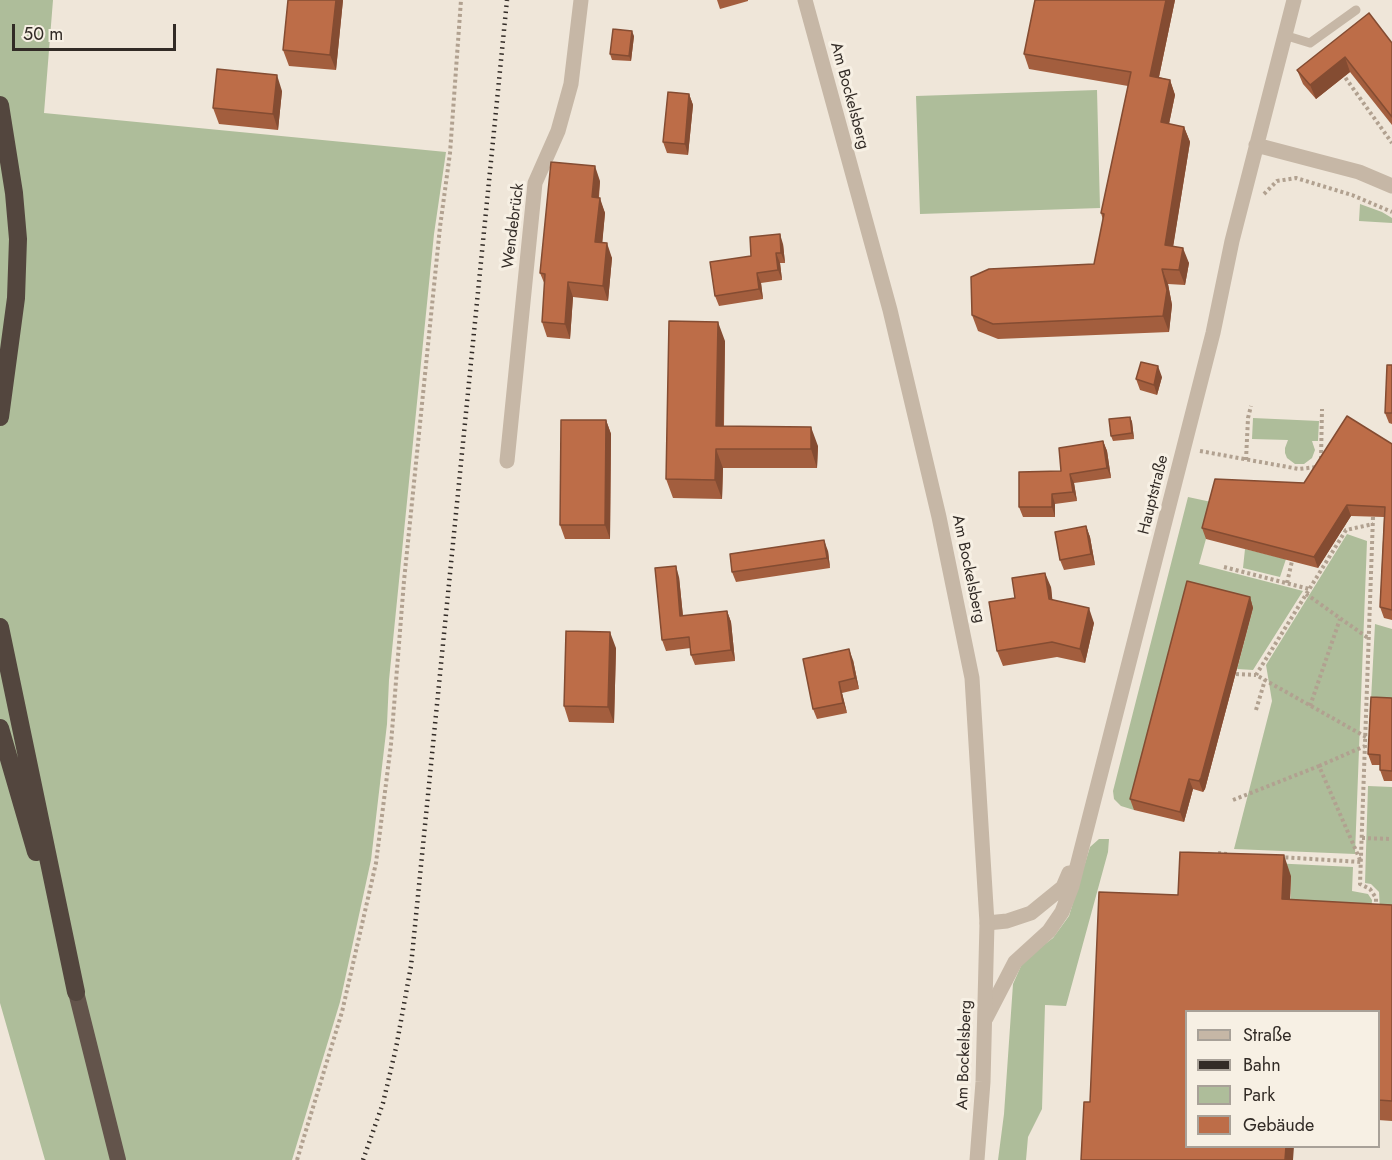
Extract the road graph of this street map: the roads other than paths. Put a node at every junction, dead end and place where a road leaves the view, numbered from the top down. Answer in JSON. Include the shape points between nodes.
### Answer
{"nodes":[{"id":1,"x":581,"y":0,"type":"edge"},
{"id":2,"x":805,"y":0,"type":"edge"},
{"id":3,"x":1294,"y":0,"type":"edge"},
{"id":4,"x":1356,"y":10,"type":"dead end"},
{"id":5,"x":1284,"y":35,"type":"junction"},
{"id":6,"x":0,"y":105,"type":"edge"},
{"id":7,"x":1256,"y":145,"type":"junction"},
{"id":8,"x":1392,"y":186,"type":"edge"},
{"id":9,"x":0,"y":417,"type":"edge"},
{"id":10,"x":507,"y":461,"type":"dead end"},
{"id":11,"x":0,"y":627,"type":"edge"},
{"id":12,"x":0,"y":728,"type":"edge"},
{"id":13,"x":1080,"y":852,"type":"junction"},
{"id":14,"x":987,"y":923,"type":"junction"},
{"id":15,"x":76,"y":992,"type":"junction"},
{"id":16,"x":986,"y":1018,"type":"junction"},
{"id":17,"x":118,"y":1160,"type":"edge"},
{"id":18,"x":977,"y":1160,"type":"edge"}],
"edges":[{"from":1,"to":10,"type":"street","name":"Wendebrück","via":[[571,84],[558,131],[536,183]]},
{"from":2,"to":14,"type":"street","name":"Am Bockelsberg","via":[[892,322],[939,517],[972,678]]},
{"from":3,"to":5,"type":"street","name":"Hauptstraße"},
{"from":4,"to":5,"type":"lane","via":[[1310,43]]},
{"from":5,"to":7,"type":"street","name":"Hauptstraße"},
{"from":6,"to":9,"type":"highway","via":[[18,239],[16,298]]},
{"from":7,"to":8,"type":"street","via":[[1359,172]]},
{"from":7,"to":13,"type":"street","name":"Hauptstraße","via":[[1213,333]]},
{"from":11,"to":15,"type":"highway"},
{"from":12,"to":15,"type":"highway"},
{"from":13,"to":14,"type":"street","name":"Hauptstraße","via":[[1063,887],[1047,901],[1016,920]]},
{"from":13,"to":16,"type":"street","name":"Hauptstraße","via":[[1062,912],[1049,931],[1015,962]]},
{"from":14,"to":16,"type":"street","name":"Am Bockelsberg"},
{"from":15,"to":17,"type":"highway"},
{"from":16,"to":18,"type":"street","name":"Am Bockelsberg"}]}
